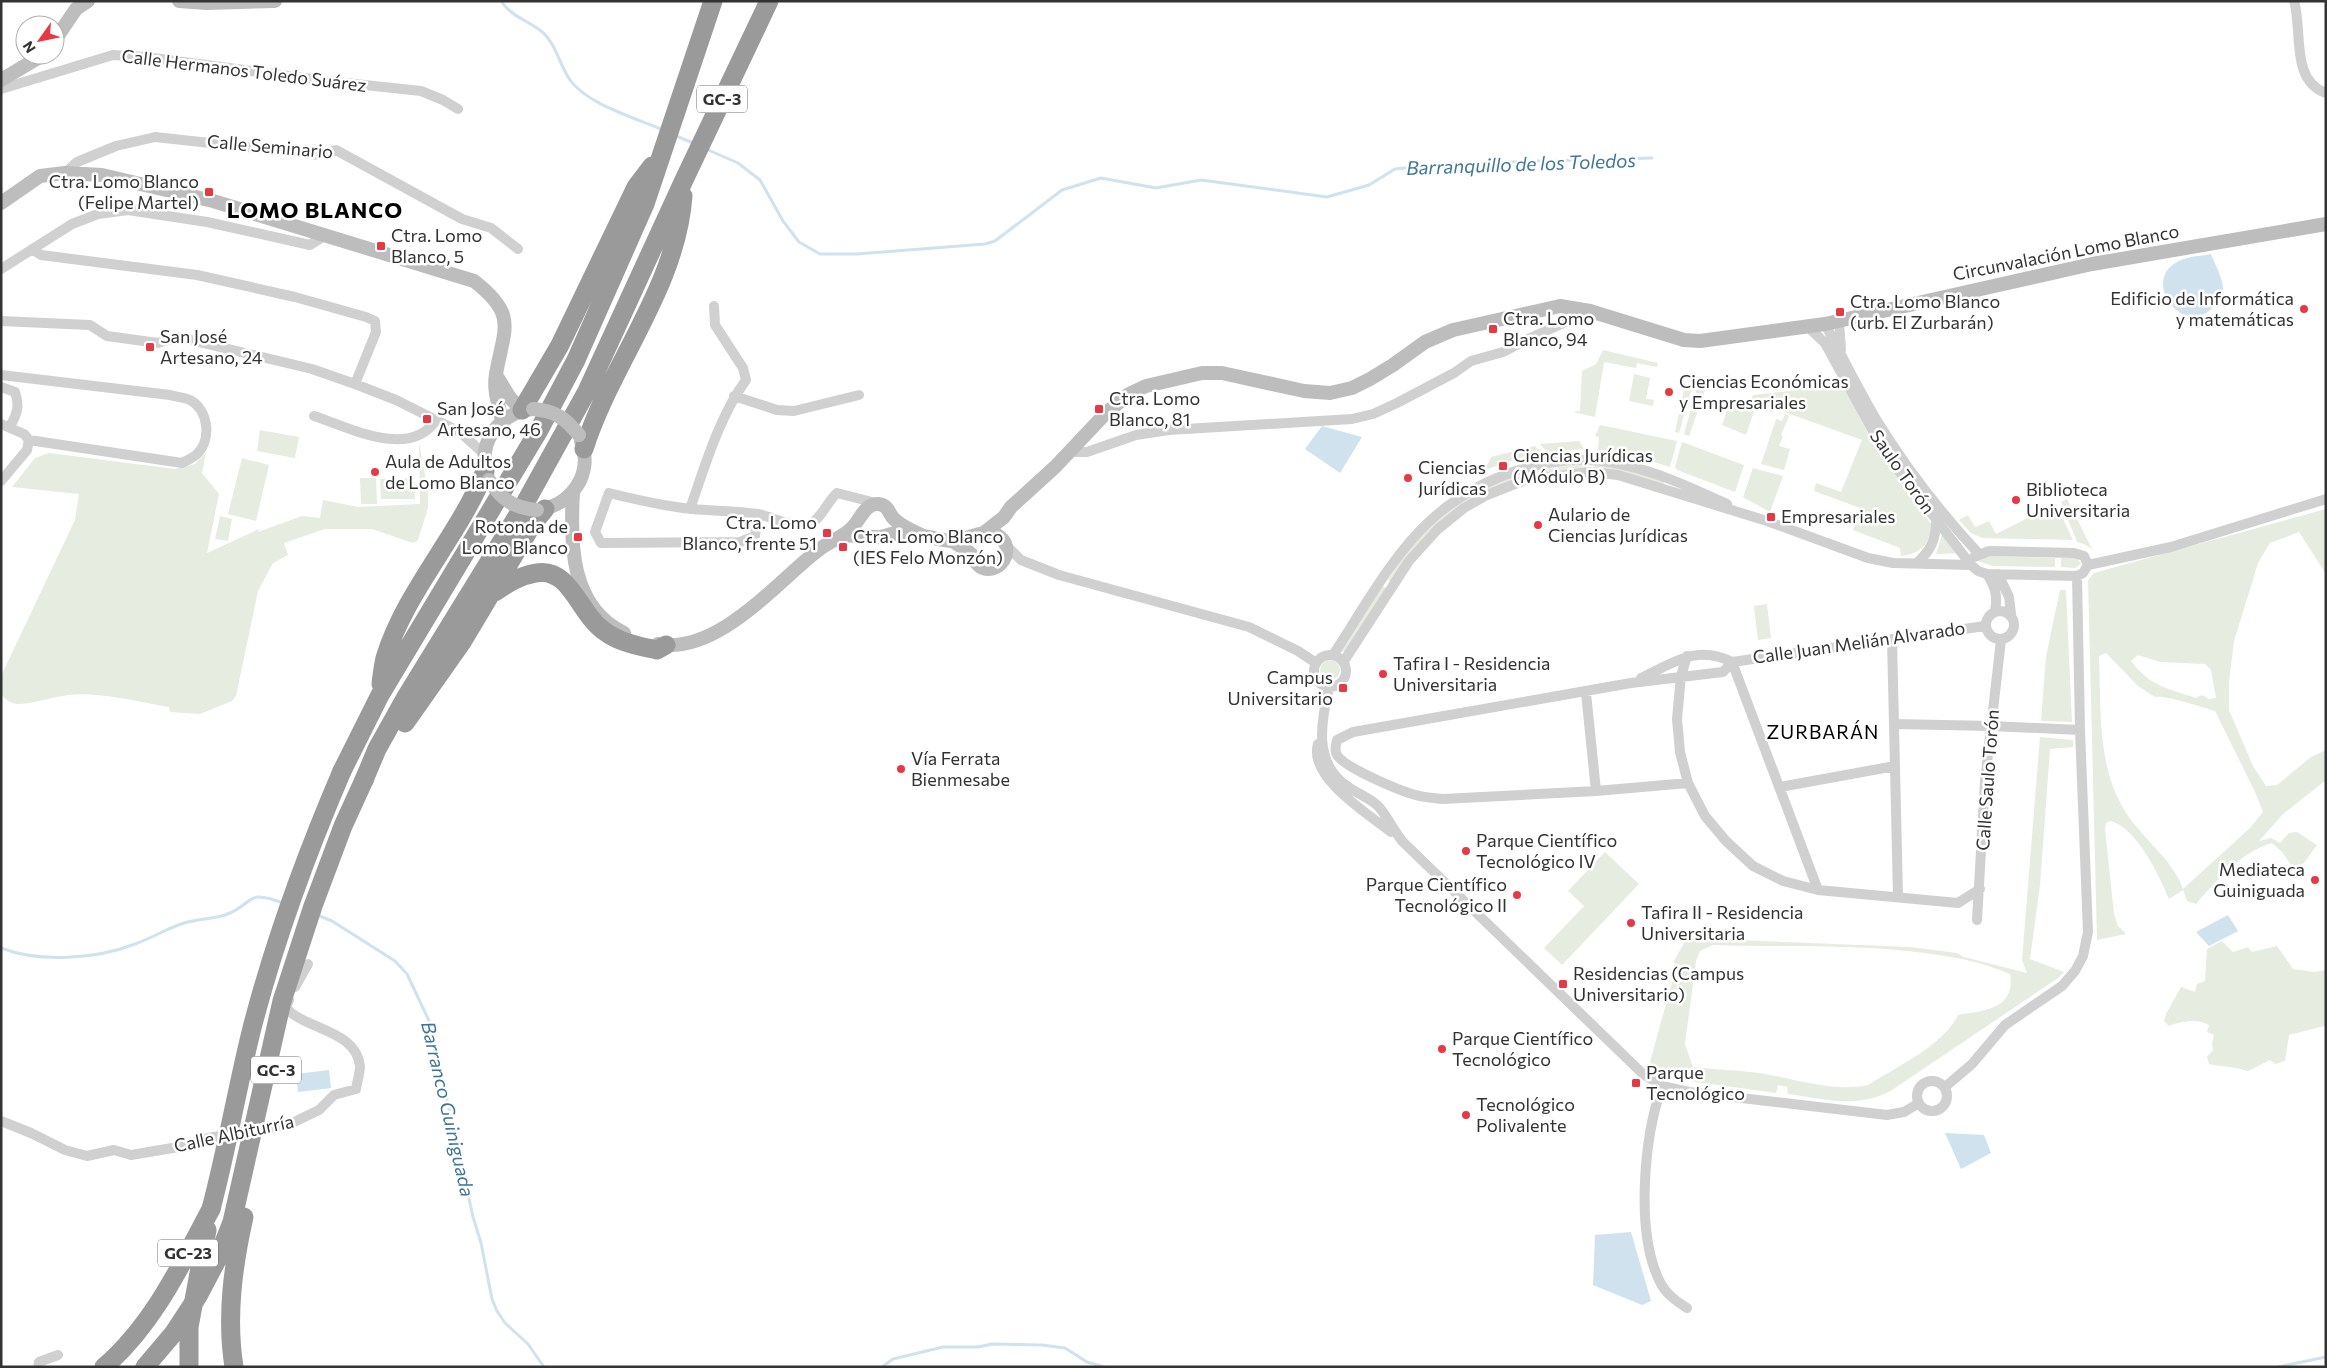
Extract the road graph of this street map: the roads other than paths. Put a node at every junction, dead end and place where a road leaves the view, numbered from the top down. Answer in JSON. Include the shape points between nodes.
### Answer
{"nodes":[{"id":1,"x":88,"y":1,"type":"edge"},
{"id":2,"x":179,"y":1,"type":"edge"},
{"id":3,"x":276,"y":1,"type":"edge"},
{"id":4,"x":713,"y":1,"type":"edge"},
{"id":5,"x":769,"y":1,"type":"edge"},
{"id":6,"x":2294,"y":1,"type":"edge"},
{"id":7,"x":65,"y":25,"type":"edge"},
{"id":8,"x":26,"y":65,"type":"edge"},
{"id":9,"x":1,"y":80,"type":"edge"},
{"id":10,"x":1,"y":89,"type":"edge"},
{"id":11,"x":2326,"y":93,"type":"edge"},
{"id":12,"x":458,"y":109,"type":"dead end"},
{"id":13,"x":665,"y":149,"type":"junction"},
{"id":14,"x":65,"y":173,"type":"junction"},
{"id":15,"x":684,"y":180,"type":"junction"},
{"id":16,"x":1,"y":203,"type":"edge"},
{"id":17,"x":2323,"y":226,"type":"edge"},
{"id":18,"x":326,"y":235,"type":"junction"},
{"id":19,"x":32,"y":249,"type":"junction"},
{"id":20,"x":518,"y":249,"type":"dead end"},
{"id":21,"x":1,"y":269,"type":"edge"},
{"id":22,"x":714,"y":306,"type":"dead end"},
{"id":23,"x":1590,"y":312,"type":"junction"},
{"id":24,"x":1,"y":321,"type":"edge"},
{"id":25,"x":1839,"y":321,"type":"junction"},
{"id":26,"x":1825,"y":324,"type":"junction"},
{"id":27,"x":1806,"y":326,"type":"junction"},
{"id":28,"x":1841,"y":354,"type":"junction"},
{"id":29,"x":1,"y":375,"type":"edge"},
{"id":30,"x":496,"y":375,"type":"junction"},
{"id":31,"x":355,"y":384,"type":"junction"},
{"id":32,"x":1,"y":388,"type":"edge"},
{"id":33,"x":859,"y":395,"type":"dead end"},
{"id":34,"x":734,"y":396,"type":"junction"},
{"id":35,"x":527,"y":410,"type":"junction"},
{"id":36,"x":314,"y":416,"type":"dead end"},
{"id":37,"x":436,"y":420,"type":"junction"},
{"id":38,"x":5,"y":425,"type":"edge"},
{"id":39,"x":497,"y":426,"type":"junction"},
{"id":40,"x":460,"y":432,"type":"junction"},
{"id":41,"x":29,"y":440,"type":"junction"},
{"id":42,"x":582,"y":442,"type":"junction"},
{"id":43,"x":1069,"y":452,"type":"junction"},
{"id":44,"x":486,"y":468,"type":"junction"},
{"id":45,"x":1,"y":482,"type":"edge"},
{"id":46,"x":574,"y":493,"type":"junction"},
{"id":47,"x":850,"y":495,"type":"junction"},
{"id":48,"x":2326,"y":499,"type":"edge"},
{"id":49,"x":876,"y":503,"type":"junction"},
{"id":50,"x":545,"y":509,"type":"junction"},
{"id":51,"x":690,"y":509,"type":"junction"},
{"id":52,"x":758,"y":514,"type":"junction"},
{"id":53,"x":862,"y":515,"type":"junction"},
{"id":54,"x":1004,"y":517,"type":"junction"},
{"id":55,"x":1936,"y":520,"type":"junction"},
{"id":56,"x":1766,"y":522,"type":"junction"},
{"id":57,"x":571,"y":529,"type":"junction"},
{"id":58,"x":985,"y":532,"type":"junction"},
{"id":59,"x":842,"y":536,"type":"junction"},
{"id":60,"x":923,"y":536,"type":"junction"},
{"id":61,"x":952,"y":541,"type":"junction"},
{"id":62,"x":1004,"y":541,"type":"junction"},
{"id":63,"x":1979,"y":554,"type":"junction"},
{"id":64,"x":1021,"y":560,"type":"junction"},
{"id":65,"x":1002,"y":563,"type":"junction"},
{"id":66,"x":1916,"y":564,"type":"junction"},
{"id":67,"x":1970,"y":565,"type":"junction"},
{"id":68,"x":2088,"y":565,"type":"junction"},
{"id":69,"x":1992,"y":574,"type":"junction"},
{"id":70,"x":2077,"y":576,"type":"junction"},
{"id":71,"x":490,"y":596,"type":"junction"},
{"id":72,"x":1995,"y":611,"type":"junction"},
{"id":73,"x":2011,"y":614,"type":"junction"},
{"id":74,"x":1985,"y":626,"type":"junction"},
{"id":75,"x":1892,"y":639,"type":"junction"},
{"id":76,"x":2001,"y":640,"type":"junction"},
{"id":77,"x":666,"y":645,"type":"junction"},
{"id":78,"x":1333,"y":655,"type":"junction"},
{"id":79,"x":1687,"y":656,"type":"junction"},
{"id":80,"x":1344,"y":661,"type":"junction"},
{"id":81,"x":1732,"y":662,"type":"junction"},
{"id":82,"x":1316,"y":663,"type":"junction"},
{"id":83,"x":1681,"y":676,"type":"junction"},
{"id":84,"x":1631,"y":683,"type":"junction"},
{"id":85,"x":1329,"y":688,"type":"junction"},
{"id":86,"x":1586,"y":693,"type":"junction"},
{"id":87,"x":380,"y":695,"type":"junction"},
{"id":88,"x":1895,"y":724,"type":"junction"},
{"id":89,"x":1991,"y":726,"type":"junction"},
{"id":90,"x":2080,"y":730,"type":"junction"},
{"id":91,"x":1895,"y":766,"type":"junction"},
{"id":92,"x":368,"y":782,"type":"junction"},
{"id":93,"x":1688,"y":783,"type":"junction"},
{"id":94,"x":1780,"y":787,"type":"junction"},
{"id":95,"x":1596,"y":791,"type":"junction"},
{"id":96,"x":1980,"y":889,"type":"junction"},
{"id":97,"x":1818,"y":890,"type":"junction"},
{"id":98,"x":1898,"y":896,"type":"junction"},
{"id":99,"x":1977,"y":920,"type":"dead end"},
{"id":100,"x":308,"y":964,"type":"dead end"},
{"id":101,"x":1662,"y":1086,"type":"junction"},
{"id":102,"x":1946,"y":1087,"type":"junction"},
{"id":103,"x":1919,"y":1104,"type":"junction"},
{"id":104,"x":1,"y":1121,"type":"edge"},
{"id":105,"x":211,"y":1209,"type":"junction"},
{"id":106,"x":1687,"y":1308,"type":"dead end"},
{"id":107,"x":58,"y":1355,"type":"dead end"},
{"id":108,"x":38,"y":1367,"type":"edge"},
{"id":109,"x":104,"y":1367,"type":"edge"},
{"id":110,"x":145,"y":1367,"type":"edge"},
{"id":111,"x":189,"y":1367,"type":"edge"},
{"id":112,"x":234,"y":1367,"type":"edge"}],
"edges":[{"from":1,"to":7,"type":"street","via":[[76,9]]},
{"from":2,"to":3,"type":"street"},
{"from":4,"to":13,"type":"highway","number":"GC-3"},
{"from":5,"to":15,"type":"highway","number":"GC-3"},
{"from":6,"to":11,"type":"street","via":[[2305,76],[2312,86]]},
{"from":8,"to":9,"type":"street"},
{"from":10,"to":12,"type":"street","name":"Calle Hermanos Toledo Suárez","via":[[113,55],[421,91]]},
{"from":13,"to":35,"type":"highway","via":[[636,187]]},
{"from":13,"to":87,"type":"highway","number":"GC-3","via":[[617,270],[576,360],[539,430]]},
{"from":14,"to":16,"type":"street","via":[[40,176]]},
{"from":14,"to":18,"type":"street","via":[[102,175],[213,201]]},
{"from":14,"to":20,"type":"street","name":"Calle Seminario","via":[[76,162],[116,146],[155,137],[320,155],[336,150],[462,218],[491,228]]},
{"from":15,"to":42,"type":"highway","via":[[681,214],[656,295]]},
{"from":15,"to":92,"type":"highway","number":"GC-3","via":[[587,391],[524,505],[406,697],[377,749]]},
{"from":17,"to":25,"type":"street","name":"Circunvalación Lomo Blanco","via":[[2092,264]]},
{"from":18,"to":19,"type":"street","via":[[310,245],[207,222],[128,210],[98,214],[72,224]]},
{"from":18,"to":30,"type":"street","via":[[474,281],[487,291],[500,309],[506,329]]},
{"from":19,"to":21,"type":"street"},
{"from":19,"to":31,"type":"street","via":[[41,255],[197,275],[296,297],[366,317],[374,321],[376,332]]},
{"from":22,"to":34,"type":"street","via":[[715,325],[743,368],[746,380]]},
{"from":23,"to":27,"type":"street","name":"Circunvalación Lomo Blanco","via":[[1684,340],[1700,341]]},
{"from":23,"to":43,"type":"street","via":[[1503,352],[1471,361],[1373,414],[1352,419],[1169,430],[1136,435],[1087,452]]},
{"from":23,"to":43,"type":"street","name":"Circunvalación Lomo Blanco","via":[[1560,306],[1453,330],[1425,342],[1370,379],[1352,388],[1330,393],[1304,391],[1222,373],[1202,373],[1146,386],[1129,394],[1106,413]]},
{"from":24,"to":31,"type":"street","via":[[90,325],[107,336],[158,342],[178,337],[312,369]]},
{"from":25,"to":26,"type":"street","name":"Circunvalación Lomo Blanco"},
{"from":25,"to":28,"type":"street"},
{"from":26,"to":27,"type":"street","name":"Circunvalación Lomo Blanco"},
{"from":26,"to":28,"type":"street","name":"Saulo Torón"},
{"from":27,"to":55,"type":"street","name":"Saulo Torón","via":[[1825,342],[1885,453]]},
{"from":28,"to":63,"type":"street","name":"Saulo Torón","via":[[1876,418],[1914,476],[1946,519]]},
{"from":29,"to":41,"type":"street","via":[[190,400],[201,411],[207,431],[196,456],[182,463]]},
{"from":30,"to":35,"type":"street","via":[[510,398]]},
{"from":30,"to":39,"type":"street"},
{"from":31,"to":37,"type":"street"},
{"from":32,"to":38,"type":"street","via":[[15,392],[19,402],[15,417]]},
{"from":33,"to":34,"type":"street","via":[[794,411],[777,410]]},
{"from":34,"to":51,"type":"street"},
{"from":35,"to":39,"type":"street"},
{"from":35,"to":42,"type":"street","bridge":true,"via":[[546,410],[566,419]]},
{"from":36,"to":37,"type":"street","via":[[385,440],[410,438],[430,430]]},
{"from":37,"to":40,"type":"street"},
{"from":38,"to":41,"type":"street"},
{"from":39,"to":40,"type":"street","via":[[477,433]]},
{"from":39,"to":44,"type":"street"},
{"from":40,"to":44,"type":"street"},
{"from":41,"to":45,"type":"street","via":[[27,450]]},
{"from":42,"to":46,"type":"street","via":[[583,477]]},
{"from":43,"to":54,"type":"street","name":"Circunvalación Lomo Blanco"},
{"from":44,"to":50,"type":"street","bridge":true,"via":[[498,494],[509,503],[521,508]]},
{"from":44,"to":87,"type":"highway","via":[[473,498],[402,618],[385,658]]},
{"from":46,"to":50,"type":"street","via":[[564,502]]},
{"from":46,"to":57,"type":"street"},
{"from":47,"to":49,"type":"street"},
{"from":47,"to":52,"type":"street","via":[[838,493],[828,502],[820,517],[808,525]]},
{"from":47,"to":53,"type":"street"},
{"from":48,"to":68,"type":"street","via":[[2171,547]]},
{"from":49,"to":53,"type":"street","via":[[867,507]]},
{"from":49,"to":60,"type":"street","via":[[884,505],[902,526]]},
{"from":50,"to":57,"type":"street"},
{"from":50,"to":71,"type":"highway"},
{"from":51,"to":52,"type":"street"},
{"from":51,"to":52,"type":"street","via":[[609,493],[595,532],[602,543],[740,542],[755,536]]},
{"from":53,"to":59,"type":"street"},
{"from":54,"to":58,"type":"street","name":"Circunvalación Lomo Blanco"},
{"from":54,"to":62,"type":"street"},
{"from":55,"to":66,"type":"street","via":[[1934,542]]},
{"from":55,"to":67,"type":"street","name":"Saulo Torón"},
{"from":56,"to":66,"type":"street","via":[[1868,558]]},
{"from":56,"to":78,"type":"street","via":[[1671,479],[1620,464],[1593,460],[1524,468],[1458,498],[1430,520],[1400,554]]},
{"from":56,"to":80,"type":"street","via":[[1618,475],[1591,472],[1525,480],[1472,503],[1438,529],[1409,561]]},
{"from":57,"to":77,"type":"street","via":[[573,560],[580,583],[599,614],[616,629],[638,640]]},
{"from":58,"to":61,"type":"street"},
{"from":58,"to":62,"type":"street","via":[[994,533]]},
{"from":59,"to":60,"type":"street"},
{"from":59,"to":77,"type":"street","via":[[817,551],[762,601],[718,630],[691,642]]},
{"from":60,"to":61,"type":"street"},
{"from":61,"to":65,"type":"street","via":[[983,568],[993,568]]},
{"from":62,"to":64,"type":"street"},
{"from":62,"to":65,"type":"street","via":[[1007,554]]},
{"from":63,"to":67,"type":"street"},
{"from":63,"to":68,"type":"street","via":[[1989,550],[2074,553],[2084,556]]},
{"from":64,"to":65,"type":"street"},
{"from":64,"to":82,"type":"street","via":[[1059,575],[1249,627]]},
{"from":66,"to":67,"type":"street"},
{"from":67,"to":69,"type":"street","via":[[1978,571]]},
{"from":68,"to":70,"type":"street"},
{"from":69,"to":70,"type":"street"},
{"from":69,"to":72,"type":"street","via":[[1998,599]]},
{"from":69,"to":73,"type":"street","via":[[2009,596]]},
{"from":70,"to":90,"type":"street"},
{"from":71,"to":77,"type":"highway","via":[[519,576],[546,571],[560,576],[598,626],[620,642],[658,650]]},
{"from":71,"to":92,"type":"highway"},
{"from":72,"to":73,"type":"street","via":[[2004,610]]},
{"from":72,"to":74,"type":"street","via":[[1988,616]]},
{"from":73,"to":76,"type":"street","via":[[2015,625],[2011,635]]},
{"from":74,"to":75,"type":"street","name":"Calle Juan Melián Alvarado"},
{"from":74,"to":76,"type":"street","via":[[1990,636]]},
{"from":75,"to":81,"type":"street","name":"Calle Juan Melián Alvarado"},
{"from":75,"to":88,"type":"street"},
{"from":76,"to":89,"type":"street","name":"Calle Saulo Torón"},
{"from":78,"to":80,"type":"street"},
{"from":78,"to":82,"type":"street","via":[[1323,656]]},
{"from":79,"to":81,"type":"street","name":"Calle Juan Melián Alvarado","via":[[1718,655]]},
{"from":79,"to":83,"type":"street"},
{"from":79,"to":84,"type":"street","name":"Calle Juan Melián Alvarado"},
{"from":80,"to":85,"type":"street","via":[[1347,670],[1344,680]]},
{"from":81,"to":83,"type":"street","name":"Calle Juan Melián Alvarado","via":[[1723,672]]},
{"from":81,"to":94,"type":"street"},
{"from":82,"to":85,"type":"street","via":[[1316,679]]},
{"from":83,"to":84,"type":"street","name":"Calle Juan Melián Alvarado"},
{"from":83,"to":93,"type":"street","via":[[1677,719],[1680,752]]},
{"from":84,"to":86,"type":"street","name":"Calle Juan Melián Alvarado"},
{"from":85,"to":101,"type":"street","via":[[1321,735],[1328,765],[1336,777],[1379,807],[1403,842],[1643,1074]]},
{"from":86,"to":95,"type":"street"},
{"from":86,"to":95,"type":"street","name":"Calle Juan Melián Alvarado","via":[[1353,732],[1337,740],[1335,748],[1337,756],[1348,765],[1419,796],[1443,799]]},
{"from":87,"to":105,"type":"highway","number":"GC-3","bridge":true,"via":[[311,841],[285,914],[252,1028]]},
{"from":88,"to":89,"type":"street"},
{"from":88,"to":91,"type":"street"},
{"from":89,"to":90,"type":"street"},
{"from":89,"to":96,"type":"street","name":"Calle Saulo Torón"},
{"from":90,"to":102,"type":"street","via":[[2088,932],[2083,956],[2075,972],[2062,986],[2005,1025],[1972,1064]]},
{"from":91,"to":94,"type":"street"},
{"from":91,"to":98,"type":"street"},
{"from":92,"to":110,"type":"highway","bridge":true,"via":[[343,826],[282,1001],[232,1222],[198,1296],[174,1334]]},
{"from":92,"to":112,"type":"highway","number":"GC-3","bridge":true,"via":[[293,1001],[275,1074],[235,1256],[230,1343]]},
{"from":93,"to":95,"type":"street"},
{"from":93,"to":97,"type":"street","via":[[1705,816],[1753,866],[1783,881]]},
{"from":94,"to":97,"type":"street"},
{"from":96,"to":98,"type":"street","via":[[1958,903]]},
{"from":96,"to":99,"type":"street","name":"Calle Saulo Torón"},
{"from":97,"to":98,"type":"street"},
{"from":100,"to":104,"type":"street","name":"Calle Albiturría","via":[[286,1008],[305,1023],[336,1034],[352,1048],[360,1066],[356,1089],[334,1095],[319,1110],[290,1124],[208,1138],[184,1146],[131,1154],[114,1150],[87,1156],[65,1150]]},
{"from":101,"to":103,"type":"street","via":[[1887,1115],[1904,1112]]},
{"from":101,"to":106,"type":"street","via":[[1648,1159],[1647,1238],[1652,1263],[1661,1283],[1672,1298]]},
{"from":102,"to":103,"type":"street","via":[[1948,1098],[1941,1108],[1929,1111]]},
{"from":102,"to":103,"type":"street","via":[[1936,1080],[1924,1082],[1917,1092]]},
{"from":105,"to":109,"type":"highway","number":"GC-23","via":[[163,1296]]},
{"from":105,"to":111,"type":"highway","number":"GC-3","bridge":true,"via":[[190,1327]]},
{"from":107,"to":108,"type":"street","via":[[39,1362]]}]}
